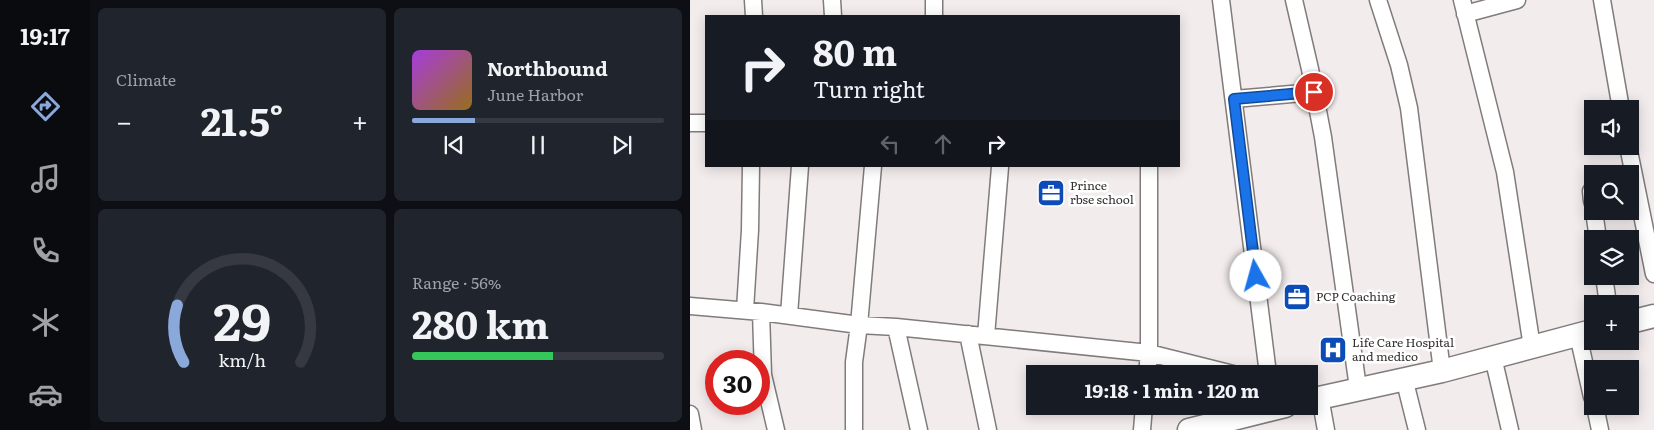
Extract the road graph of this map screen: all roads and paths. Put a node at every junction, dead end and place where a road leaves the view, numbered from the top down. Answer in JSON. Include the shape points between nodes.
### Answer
{"nodes":[{"id":1,"x":753,"y":0,"type":"edge"},
{"id":2,"x":832,"y":0,"type":"edge"},
{"id":3,"x":934,"y":0,"type":"edge"},
{"id":4,"x":1221,"y":0,"type":"edge"},
{"id":5,"x":1294,"y":0,"type":"edge"},
{"id":6,"x":1378,"y":0,"type":"edge"},
{"id":7,"x":1517,"y":0,"type":"edge"},
{"id":8,"x":1602,"y":0,"type":"edge"},
{"id":9,"x":1463,"y":7,"type":"edge"},
{"id":10,"x":754,"y":15,"type":"edge"},
{"id":11,"x":833,"y":15,"type":"edge"},
{"id":12,"x":934,"y":15,"type":"edge"},
{"id":13,"x":1314,"y":92,"type":"junction"},
{"id":14,"x":1234,"y":99,"type":"junction"},
{"id":15,"x":1619,"y":100,"type":"edge"},
{"id":16,"x":705,"y":122,"type":"edge"},
{"id":17,"x":690,"y":123,"type":"edge"},
{"id":18,"x":1630,"y":155,"type":"edge"},
{"id":19,"x":751,"y":167,"type":"edge"},
{"id":20,"x":800,"y":167,"type":"edge"},
{"id":21,"x":873,"y":167,"type":"edge"},
{"id":22,"x":1000,"y":167,"type":"edge"},
{"id":23,"x":1150,"y":167,"type":"edge"},
{"id":24,"x":1654,"y":274,"type":"edge"},
{"id":25,"x":690,"y":306,"type":"edge"},
{"id":26,"x":753,"y":311,"type":"junction"},
{"id":27,"x":789,"y":315,"type":"junction"},
{"id":28,"x":1654,"y":316,"type":"edge"},
{"id":29,"x":1639,"y":320,"type":"edge"},
{"id":30,"x":859,"y":325,"type":"junction"},
{"id":31,"x":896,"y":327,"type":"junction"},
{"id":32,"x":1584,"y":333,"type":"edge"},
{"id":33,"x":968,"y":334,"type":"junction"},
{"id":34,"x":986,"y":336,"type":"junction"},
{"id":35,"x":1532,"y":347,"type":"junction"},
{"id":36,"x":1149,"y":353,"type":"junction"},
{"id":37,"x":1493,"y":357,"type":"junction"},
{"id":38,"x":1148,"y":365,"type":"edge"},
{"id":39,"x":1197,"y":365,"type":"edge"},
{"id":40,"x":1267,"y":365,"type":"edge"},
{"id":41,"x":1442,"y":371,"type":"junction"},
{"id":42,"x":1404,"y":378,"type":"junction"},
{"id":43,"x":1358,"y":388,"type":"junction"},
{"id":44,"x":1318,"y":397,"type":"edge"},
{"id":45,"x":1318,"y":407,"type":"edge"},
{"id":46,"x":690,"y":414,"type":"edge"},
{"id":47,"x":1143,"y":415,"type":"edge"},
{"id":48,"x":1249,"y":415,"type":"edge"},
{"id":49,"x":1597,"y":415,"type":"edge"},
{"id":50,"x":693,"y":430,"type":"edge"},
{"id":51,"x":776,"y":430,"type":"edge"},
{"id":52,"x":854,"y":430,"type":"edge"},
{"id":53,"x":919,"y":430,"type":"edge"},
{"id":54,"x":988,"y":430,"type":"edge"},
{"id":55,"x":1142,"y":430,"type":"edge"},
{"id":56,"x":1189,"y":430,"type":"edge"},
{"id":57,"x":1326,"y":430,"type":"edge"},
{"id":58,"x":1417,"y":430,"type":"edge"},
{"id":59,"x":1510,"y":430,"type":"edge"},
{"id":60,"x":1600,"y":430,"type":"edge"}],
"edges":[{"from":1,"to":10,"type":"street"},
{"from":2,"to":11,"type":"street"},
{"from":3,"to":12,"type":"street"},
{"from":4,"to":14,"type":"street"},
{"from":5,"to":13,"type":"street"},
{"from":6,"to":41,"type":"street","via":[[1400,65],[1409,108]]},
{"from":7,"to":9,"type":"street"},
{"from":8,"to":15,"type":"street"},
{"from":9,"to":35,"type":"street","via":[[1505,172]]},
{"from":13,"to":14,"type":"street"},
{"from":13,"to":43,"type":"street"},
{"from":14,"to":40,"type":"street"},
{"from":16,"to":17,"type":"street"},
{"from":18,"to":24,"type":"street"},
{"from":19,"to":26,"type":"street"},
{"from":20,"to":27,"type":"street"},
{"from":21,"to":30,"type":"street"},
{"from":22,"to":34,"type":"street"},
{"from":23,"to":36,"type":"street"},
{"from":25,"to":26,"type":"street"},
{"from":26,"to":27,"type":"street"},
{"from":26,"to":51,"type":"street"},
{"from":27,"to":30,"type":"street"},
{"from":28,"to":29,"type":"street"},
{"from":30,"to":31,"type":"street"},
{"from":30,"to":52,"type":"street","via":[[854,362]]},
{"from":31,"to":33,"type":"street"},
{"from":31,"to":53,"type":"street"},
{"from":32,"to":35,"type":"street"},
{"from":33,"to":34,"type":"street"},
{"from":33,"to":54,"type":"street"},
{"from":34,"to":36,"type":"street"},
{"from":35,"to":37,"type":"street"},
{"from":36,"to":38,"type":"street"},
{"from":36,"to":39,"type":"street"},
{"from":37,"to":41,"type":"street"},
{"from":37,"to":59,"type":"street"},
{"from":41,"to":42,"type":"street"},
{"from":42,"to":43,"type":"street"},
{"from":42,"to":58,"type":"street"},
{"from":43,"to":44,"type":"street"},
{"from":45,"to":57,"type":"street"},
{"from":46,"to":50,"type":"street"},
{"from":47,"to":55,"type":"street"},
{"from":48,"to":56,"type":"street"},
{"from":49,"to":60,"type":"street"}]}
